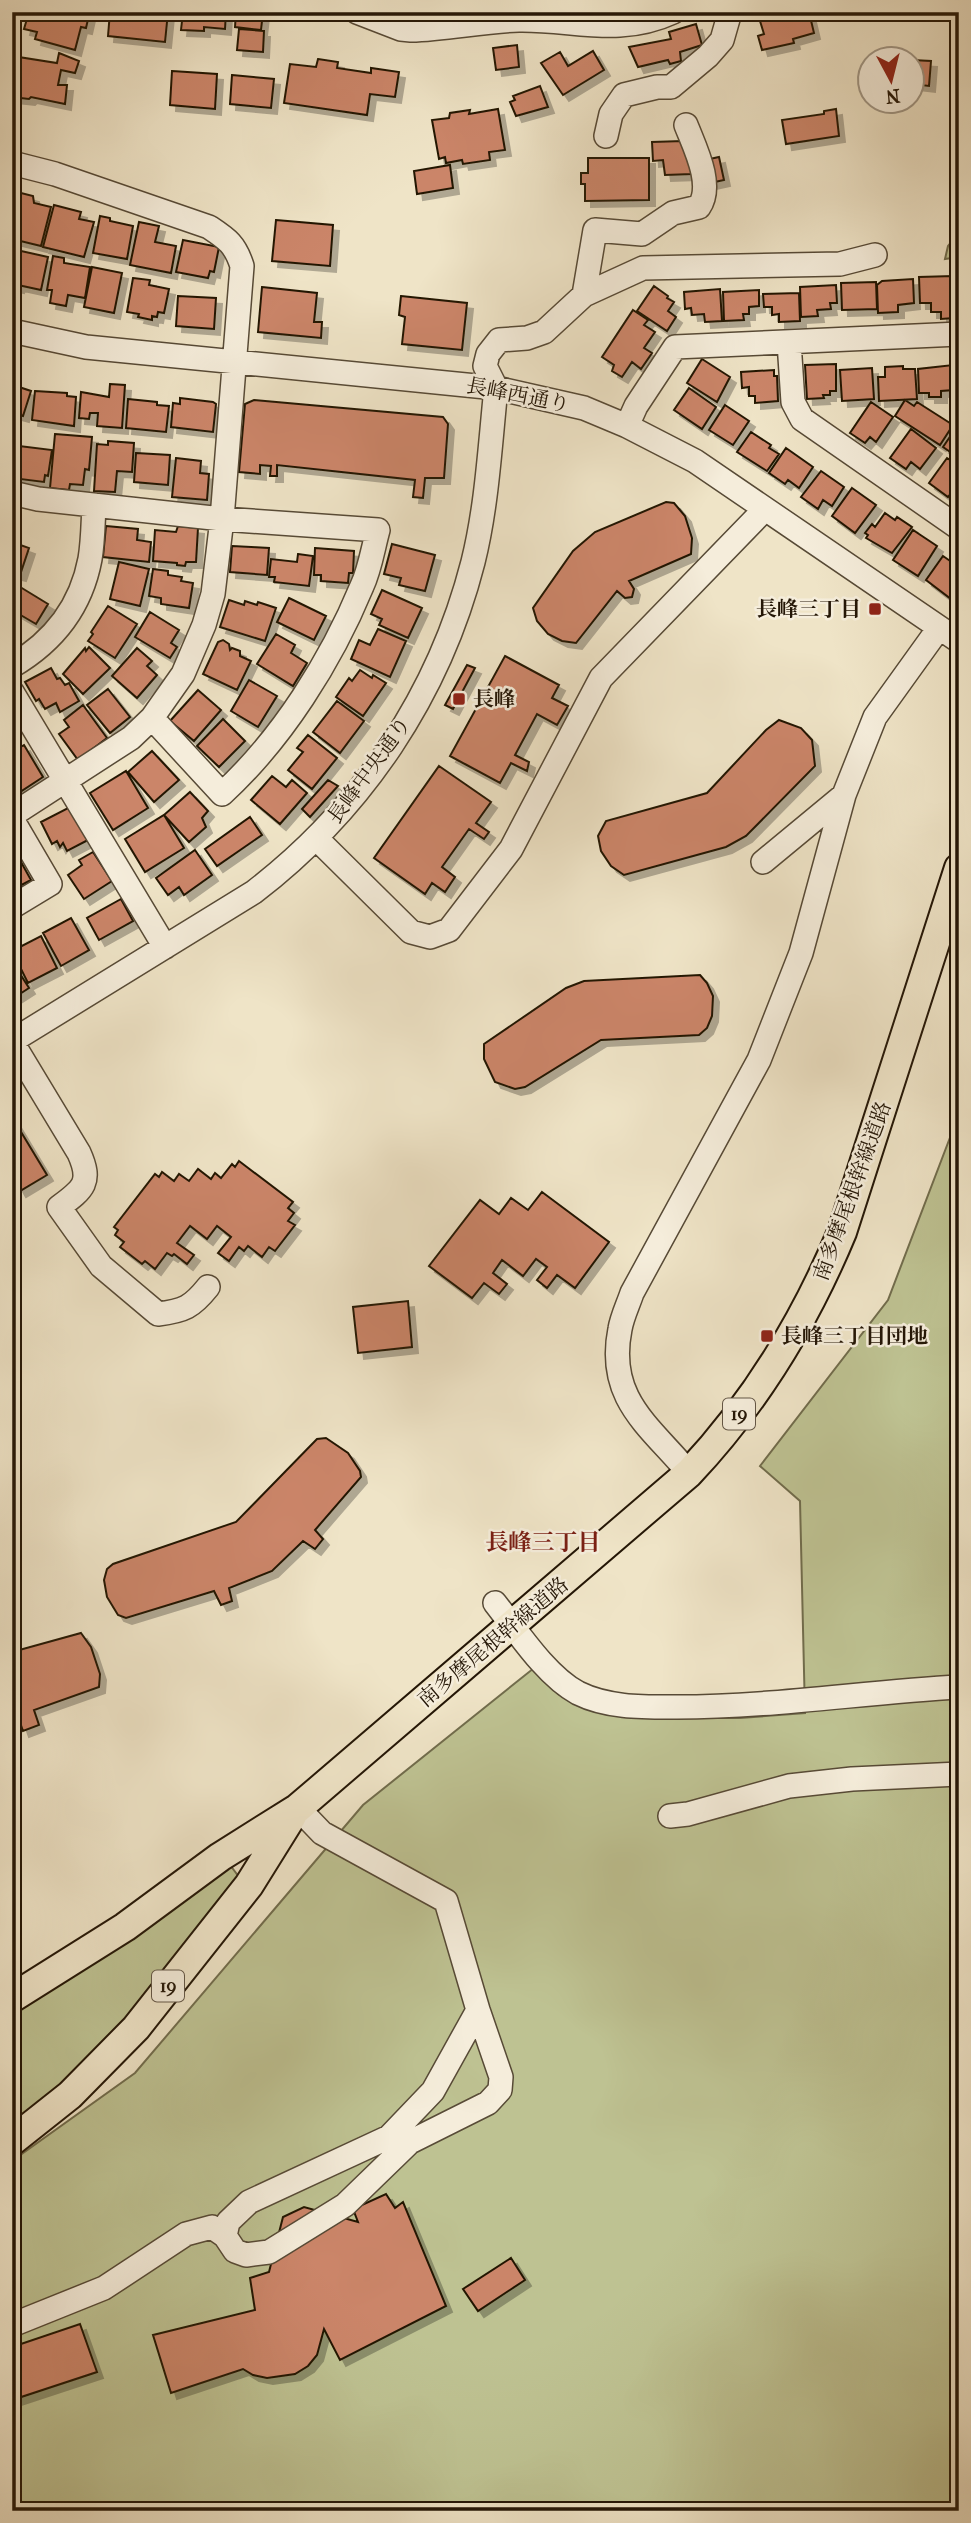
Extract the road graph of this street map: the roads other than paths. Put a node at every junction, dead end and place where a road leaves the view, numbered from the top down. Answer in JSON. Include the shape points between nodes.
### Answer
{"nodes":[{"id":1,"x":357,"y":12,"type":"edge"},
{"id":2,"x":673,"y":12,"type":"edge"},
{"id":3,"x":730,"y":12,"type":"edge"},
{"id":4,"x":685,"y":125,"type":"dead end"},
{"id":5,"x":606,"y":136,"type":"dead end"},
{"id":6,"x":12,"y":163,"type":"edge"},
{"id":7,"x":875,"y":255,"type":"dead end"},
{"id":8,"x":584,"y":295,"type":"junction"},
{"id":9,"x":12,"y":331,"type":"edge"},
{"id":10,"x":959,"y":334,"type":"edge"},
{"id":11,"x":789,"y":342,"type":"junction"},
{"id":12,"x":234,"y":361,"type":"junction"},
{"id":13,"x":496,"y":388,"type":"junction"},
{"id":14,"x":627,"y":426,"type":"junction"},
{"id":15,"x":12,"y":493,"type":"edge"},
{"id":16,"x":94,"y":505,"type":"junction"},
{"id":17,"x":765,"y":509,"type":"junction"},
{"id":18,"x":222,"y":519,"type":"junction"},
{"id":19,"x":959,"y":528,"type":"edge"},
{"id":20,"x":939,"y":628,"type":"junction"},
{"id":21,"x":959,"y":642,"type":"edge"},
{"id":22,"x":12,"y":666,"type":"edge"},
{"id":23,"x":12,"y":692,"type":"edge"},
{"id":24,"x":152,"y":718,"type":"junction"},
{"id":25,"x":65,"y":782,"type":"junction"},
{"id":26,"x":844,"y":795,"type":"junction"},
{"id":27,"x":12,"y":817,"type":"edge"},
{"id":28,"x":317,"y":839,"type":"junction"},
{"id":29,"x":763,"y":862,"type":"dead end"},
{"id":30,"x":959,"y":868,"type":"edge"},
{"id":31,"x":12,"y":907,"type":"edge"},
{"id":32,"x":165,"y":947,"type":"junction"},
{"id":33,"x":12,"y":1042,"type":"edge"},
{"id":34,"x":208,"y":1287,"type":"dead end"},
{"id":35,"x":689,"y":1473,"type":"junction"},
{"id":36,"x":495,"y":1603,"type":"dead end"},
{"id":37,"x":513,"y":1625,"type":"junction"},
{"id":38,"x":959,"y":1687,"type":"edge"},
{"id":39,"x":959,"y":1773,"type":"edge"},
{"id":40,"x":298,"y":1808,"type":"junction"},
{"id":41,"x":670,"y":1816,"type":"dead end"},
{"id":42,"x":12,"y":1998,"type":"edge"},
{"id":43,"x":478,"y":2010,"type":"junction"},
{"id":44,"x":12,"y":2141,"type":"edge"},
{"id":45,"x":225,"y":2236,"type":"junction"},
{"id":46,"x":12,"y":2325,"type":"edge"}],
"edges":[{"from":1,"to":2,"type":"street","via":[[411,30],[514,20],[622,27]]},
{"from":3,"to":5,"type":"street","via":[[722,40],[671,87],[624,95],[611,114]]},
{"from":4,"to":8,"type":"street","via":[[703,176],[704,199],[699,207],[673,213],[642,234],[595,230]]},
{"from":6,"to":12,"type":"street","via":[[209,227],[225,237],[237,250],[242,266]]},
{"from":7,"to":8,"type":"street","via":[[840,264],[643,268]]},
{"from":8,"to":13,"type":"street","via":[[544,332],[499,340],[485,366]]},
{"from":9,"to":12,"type":"street","name":"長峰西通り","via":[[86,347]]},
{"from":10,"to":11,"type":"street"},
{"from":11,"to":14,"type":"street","via":[[676,347]]},
{"from":11,"to":19,"type":"street","via":[[793,402],[802,419]]},
{"from":12,"to":13,"type":"street","name":"長峰西通り"},
{"from":12,"to":18,"type":"street"},
{"from":13,"to":14,"type":"street","name":"長峰西通り","via":[[584,408]]},
{"from":13,"to":28,"type":"street","name":"長峰中央通り","via":[[474,560],[458,614],[411,716],[350,803]]},
{"from":14,"to":17,"type":"street","name":"長峰西通り","via":[[695,461]]},
{"from":15,"to":16,"type":"street"},
{"from":16,"to":18,"type":"street"},
{"from":16,"to":22,"type":"street","via":[[90,559],[79,594],[62,625],[35,652]]},
{"from":17,"to":20,"type":"street","name":"長峰西通り"},
{"from":17,"to":28,"type":"street","via":[[601,678],[511,849],[449,930],[430,937],[411,932]]},
{"from":18,"to":24,"type":"street","via":[[204,625],[183,674]]},
{"from":18,"to":24,"type":"street","via":[[378,530],[363,584],[341,632],[301,699],[256,759],[222,794]]},
{"from":20,"to":21,"type":"street","name":"長峰西通り"},
{"from":20,"to":26,"type":"street","via":[[876,718]]},
{"from":23,"to":25,"type":"street"},
{"from":24,"to":25,"type":"street","via":[[131,738]]},
{"from":25,"to":27,"type":"street"},
{"from":25,"to":32,"type":"street"},
{"from":26,"to":29,"type":"street"},
{"from":26,"to":35,"type":"street","via":[[801,953],[760,1060],[632,1293],[620,1330],[622,1390],[636,1413]]},
{"from":27,"to":31,"type":"street","via":[[50,884]]},
{"from":28,"to":32,"type":"street","name":"長峰中央通り","via":[[254,892]]},
{"from":30,"to":35,"type":"main road","name":"南多摩尾根幹線道路","number":"19","via":[[825,1273],[781,1355],[748,1404]]},
{"from":32,"to":33,"type":"street","name":"長峰中央通り"},
{"from":33,"to":34,"type":"street","via":[[87,1170],[84,1184],[60,1207],[100,1266],[158,1314],[181,1311]]},
{"from":35,"to":37,"type":"main road","name":"南多摩尾根幹線道路","number":"19"},
{"from":36,"to":37,"type":"street"},
{"from":37,"to":38,"type":"street","via":[[562,1682],[599,1701],[622,1706],[740,1706]]},
{"from":37,"to":40,"type":"main road","name":"南多摩尾根幹線道路","number":"19"},
{"from":39,"to":41,"type":"street","via":[[789,1786]]},
{"from":40,"to":42,"type":"main road","name":"南多摩尾根幹線道路","number":"19"},
{"from":40,"to":43,"type":"street","via":[[322,1833],[446,1901]]},
{"from":40,"to":44,"type":"main road","name":"南多摩尾根幹線道路","number":"19","via":[[249,1885],[136,2028],[70,2095]]},
{"from":43,"to":45,"type":"street","via":[[433,2091],[389,2137],[249,2202],[228,2222]]},
{"from":43,"to":45,"type":"street","via":[[501,2077],[500,2090],[488,2104],[410,2143],[345,2205],[269,2252],[246,2255],[235,2251]]},
{"from":45,"to":46,"type":"street","via":[[212,2227],[186,2234],[104,2288]]}]}
